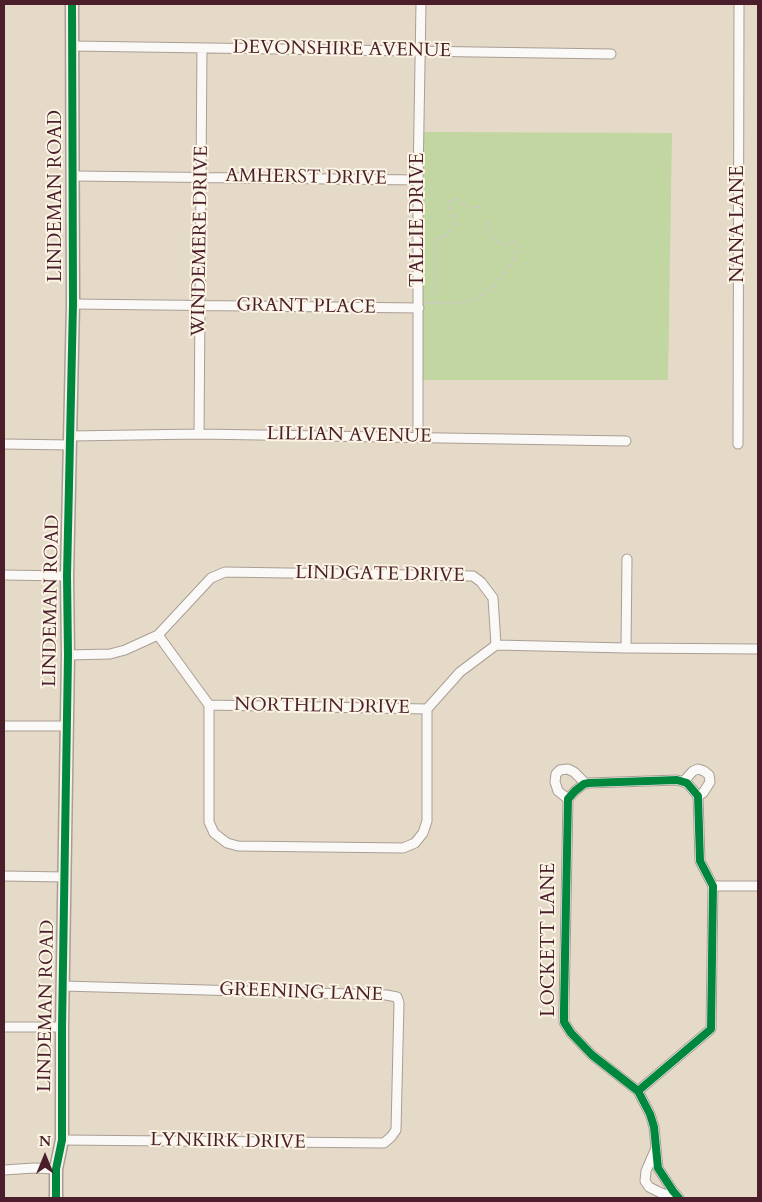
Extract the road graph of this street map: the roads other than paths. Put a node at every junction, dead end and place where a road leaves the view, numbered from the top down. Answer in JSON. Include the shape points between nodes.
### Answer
{"nodes":[{"id":1,"x":72,"y":4,"type":"edge"},
{"id":2,"x":421,"y":4,"type":"edge"},
{"id":3,"x":739,"y":4,"type":"edge"},
{"id":4,"x":73,"y":46,"type":"junction"},
{"id":5,"x":202,"y":48,"type":"junction"},
{"id":6,"x":421,"y":50,"type":"junction"},
{"id":7,"x":611,"y":54,"type":"dead end"},
{"id":8,"x":74,"y":176,"type":"junction"},
{"id":9,"x":202,"y":176,"type":"junction"},
{"id":10,"x":418,"y":180,"type":"junction"},
{"id":11,"x":73,"y":304,"type":"junction"},
{"id":12,"x":200,"y":305,"type":"junction"},
{"id":13,"x":418,"y":306,"type":"junction"},
{"id":14,"x":199,"y":434,"type":"junction"},
{"id":15,"x":418,"y":437,"type":"junction"},
{"id":16,"x":70,"y":440,"type":"junction"},
{"id":17,"x":626,"y":441,"type":"dead end"},
{"id":18,"x":4,"y":444,"type":"edge"},
{"id":19,"x":738,"y":444,"type":"dead end"},
{"id":20,"x":626,"y":559,"type":"dead end"},
{"id":21,"x":4,"y":575,"type":"edge"},
{"id":22,"x":67,"y":576,"type":"junction"},
{"id":23,"x":158,"y":635,"type":"junction"},
{"id":24,"x":496,"y":645,"type":"junction"},
{"id":25,"x":626,"y":648,"type":"junction"},
{"id":26,"x":758,"y":649,"type":"edge"},
{"id":27,"x":68,"y":655,"type":"junction"},
{"id":28,"x":209,"y":705,"type":"junction"},
{"id":29,"x":427,"y":709,"type":"junction"},
{"id":30,"x":4,"y":726,"type":"edge"},
{"id":31,"x":66,"y":726,"type":"junction"},
{"id":32,"x":683,"y":782,"type":"junction"},
{"id":33,"x":586,"y":784,"type":"junction"},
{"id":34,"x":698,"y":796,"type":"junction"},
{"id":35,"x":568,"y":799,"type":"junction"},
{"id":36,"x":4,"y":876,"type":"edge"},
{"id":37,"x":64,"y":877,"type":"junction"},
{"id":38,"x":713,"y":886,"type":"junction"},
{"id":39,"x":758,"y":886,"type":"edge"},
{"id":40,"x":63,"y":986,"type":"junction"},
{"id":41,"x":4,"y":1027,"type":"edge"},
{"id":42,"x":62,"y":1027,"type":"junction"},
{"id":43,"x":638,"y":1091,"type":"junction"},
{"id":44,"x":391,"y":1137,"type":"joint"},
{"id":45,"x":62,"y":1140,"type":"junction"},
{"id":46,"x":656,"y":1148,"type":"junction"},
{"id":47,"x":4,"y":1170,"type":"edge"},
{"id":48,"x":56,"y":1170,"type":"junction"},
{"id":49,"x":56,"y":1198,"type":"edge"},
{"id":50,"x":679,"y":1198,"type":"edge"}],
"edges":[{"from":1,"to":4,"type":"street","name":"LINDEMAN ROAD"},
{"from":2,"to":6,"type":"street","name":"TALLIE DRIVE"},
{"from":3,"to":19,"type":"street","name":"NANA LANE"},
{"from":4,"to":5,"type":"street","name":"DEVONSHIRE AVENUE"},
{"from":4,"to":8,"type":"street","name":"LINDEMAN ROAD"},
{"from":5,"to":6,"type":"street","name":"DEVONSHIRE AVENUE"},
{"from":5,"to":9,"type":"street","name":"WINDEMERE DRIVE"},
{"from":6,"to":7,"type":"street","name":"DEVONSHIRE AVENUE"},
{"from":6,"to":10,"type":"street","name":"TALLIE DRIVE"},
{"from":8,"to":9,"type":"street","name":"AMHERST DRIVE"},
{"from":8,"to":11,"type":"street","name":"LINDEMAN ROAD"},
{"from":9,"to":10,"type":"street","name":"AMHERST DRIVE"},
{"from":9,"to":12,"type":"street","name":"WINDEMERE DRIVE"},
{"from":10,"to":13,"type":"street","name":"TALLIE DRIVE"},
{"from":11,"to":12,"type":"street","name":"GRANT PLACE"},
{"from":11,"to":16,"type":"street","name":"LINDEMAN ROAD"},
{"from":12,"to":13,"type":"street","name":"GRANT PLACE"},
{"from":12,"to":14,"type":"street","name":"WINDEMERE DRIVE"},
{"from":13,"to":15,"type":"street","name":"TALLIE DRIVE"},
{"from":14,"to":15,"type":"street","name":"LILLIAN AVENUE"},
{"from":14,"to":16,"type":"street","name":"LILLIAN AVENUE"},
{"from":15,"to":17,"type":"street","name":"LILLIAN AVENUE"},
{"from":16,"to":18,"type":"street","name":"LILLIAN AVENUE"},
{"from":16,"to":22,"type":"street","name":"LINDEMAN ROAD"},
{"from":20,"to":25,"type":"street"},
{"from":21,"to":22,"type":"street"},
{"from":22,"to":27,"type":"street","name":"LINDEMAN ROAD"},
{"from":23,"to":24,"type":"street","name":"LINDGATE DRIVE","via":[[211,578],[225,572],[473,576],[493,598]]},
{"from":23,"to":27,"type":"street","name":"LINDGATE DRIVE","via":[[110,654]]},
{"from":23,"to":28,"type":"street","name":"NORTHLIN DRIVE"},
{"from":24,"to":25,"type":"street"},
{"from":24,"to":29,"type":"street","name":"NORTHLIN DRIVE","via":[[460,672]]},
{"from":25,"to":26,"type":"street"},
{"from":27,"to":31,"type":"street","name":"LINDEMAN ROAD"},
{"from":28,"to":29,"type":"street","name":"NORTHLIN DRIVE"},
{"from":28,"to":29,"type":"street","via":[[209,822],[214,834],[238,846],[403,848],[415,842],[423,834],[427,821]]},
{"from":30,"to":31,"type":"street"},
{"from":31,"to":37,"type":"street","name":"LINDEMAN ROAD"},
{"from":32,"to":33,"type":"street"},
{"from":32,"to":34,"type":"street"},
{"from":32,"to":34,"type":"street","via":[[693,771],[704,770],[710,782]]},
{"from":33,"to":35,"type":"street"},
{"from":33,"to":35,"type":"street","via":[[574,772],[560,770],[555,782],[558,792]]},
{"from":34,"to":38,"type":"street","via":[[700,861]]},
{"from":35,"to":43,"type":"street","name":"LOCKETT LANE","via":[[564,1022],[592,1054]]},
{"from":36,"to":37,"type":"street"},
{"from":37,"to":40,"type":"street","name":"LINDEMAN ROAD"},
{"from":38,"to":39,"type":"street"},
{"from":38,"to":43,"type":"street","via":[[711,1029]]},
{"from":40,"to":42,"type":"street","name":"LINDEMAN ROAD"},
{"from":40,"to":44,"type":"street","name":"GREENING LANE","via":[[396,997],[399,1004],[396,1130]]},
{"from":41,"to":42,"type":"street"},
{"from":42,"to":45,"type":"street","name":"LINDEMAN ROAD"},
{"from":43,"to":46,"type":"street","name":"LOCKETT LANE","via":[[650,1114]]},
{"from":44,"to":45,"type":"street","name":"LYNKIRK DRIVE","via":[[384,1143],[374,1144]]},
{"from":45,"to":48,"type":"street","name":"LINDEMAN ROAD"},
{"from":46,"to":50,"type":"street","name":"LOCKETT LANE","via":[[658,1168]]},
{"from":46,"to":50,"type":"street","name":"LOCKETT LANE","via":[[645,1181],[661,1194]]},
{"from":47,"to":48,"type":"street"},
{"from":48,"to":49,"type":"street","name":"LINDEMAN ROAD"}]}
